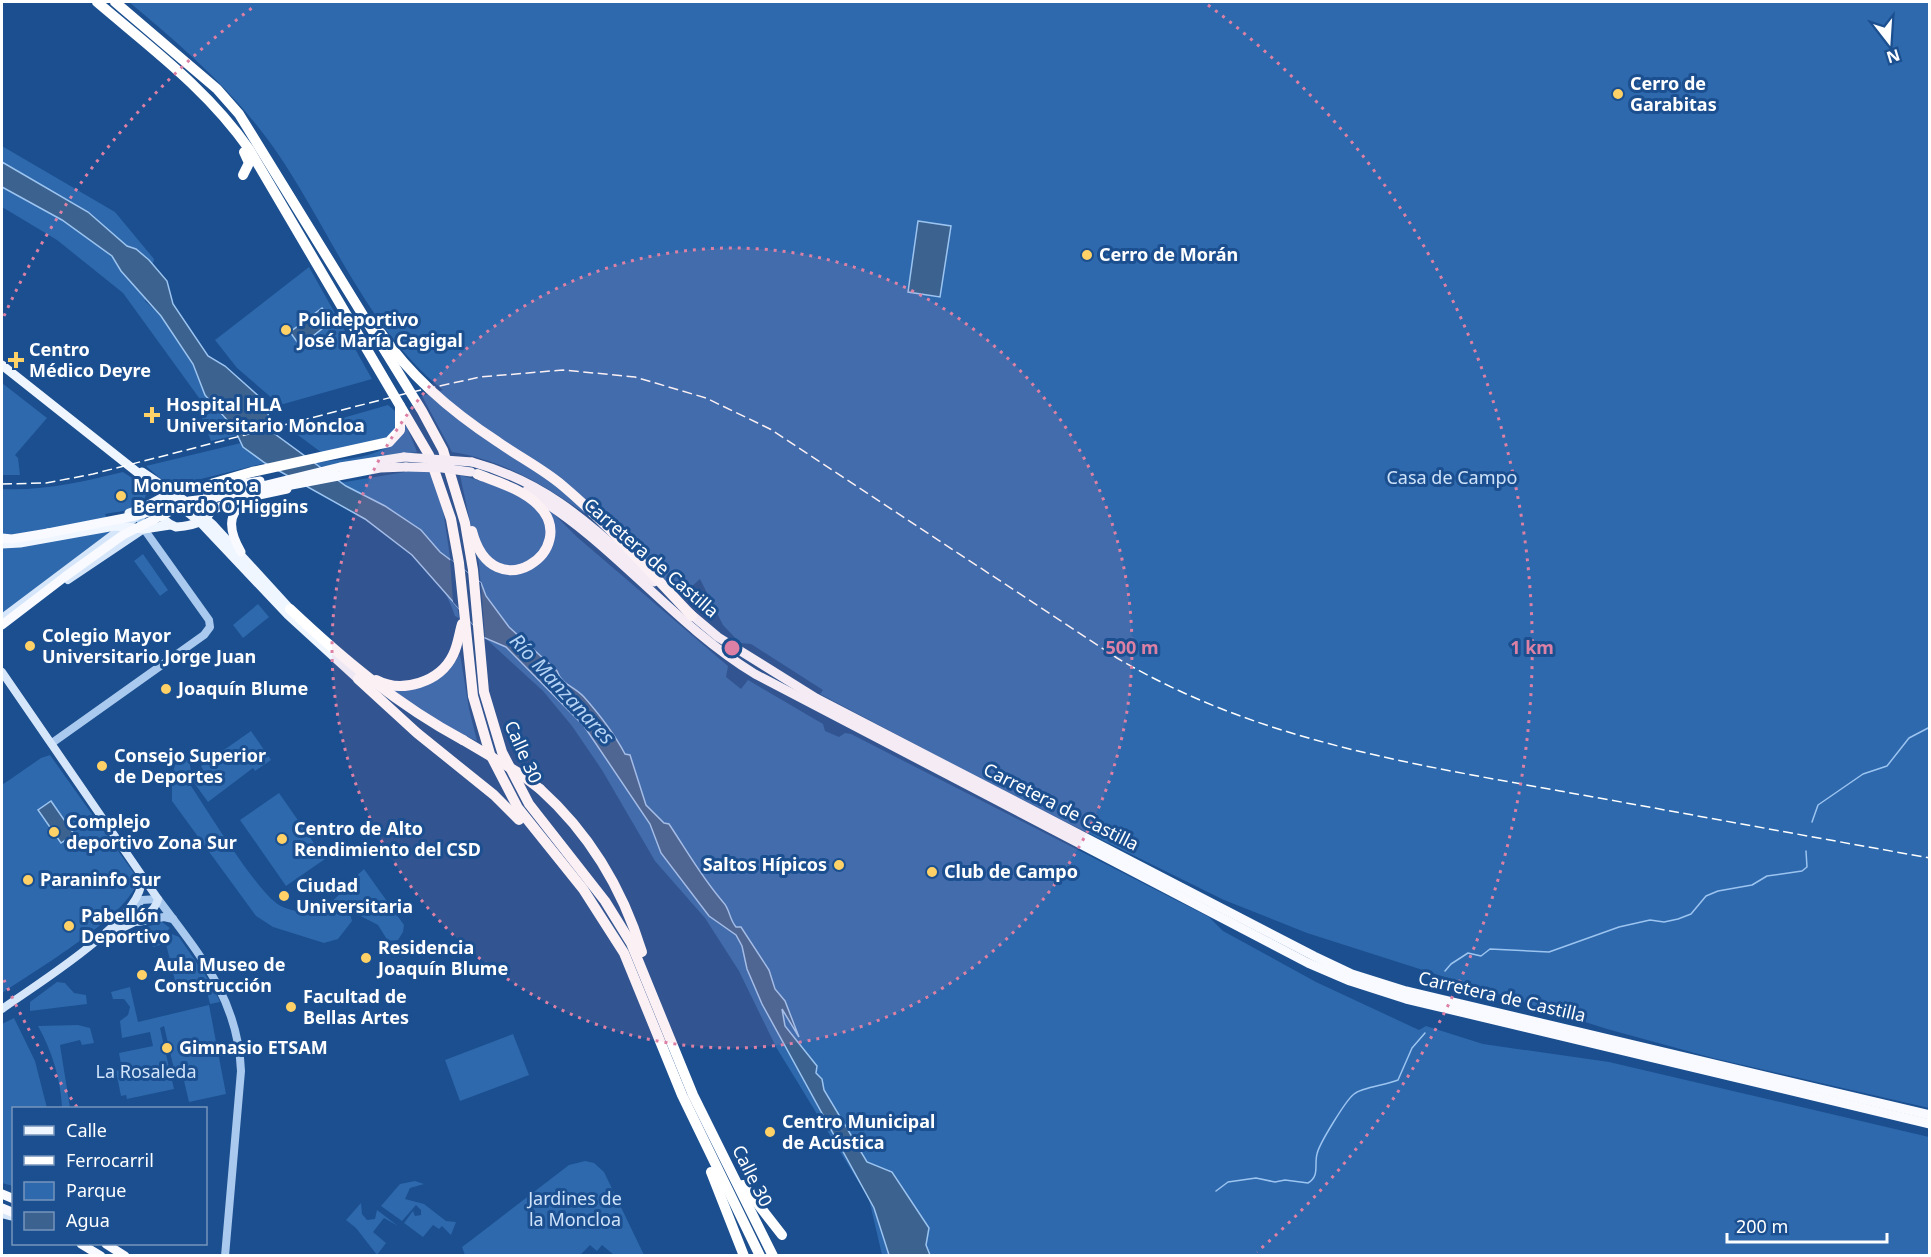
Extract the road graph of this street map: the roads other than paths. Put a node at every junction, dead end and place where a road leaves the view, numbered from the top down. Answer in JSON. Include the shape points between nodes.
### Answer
{"nodes":[{"id":1,"x":97,"y":2,"type":"edge"},
{"id":2,"x":115,"y":2,"type":"edge"},
{"id":3,"x":226,"y":117,"type":"junction"},
{"id":4,"x":268,"y":182,"type":"junction"},
{"id":5,"x":315,"y":237,"type":"junction"},
{"id":6,"x":2,"y":365,"type":"edge"},
{"id":7,"x":399,"y":403,"type":"junction"},
{"id":8,"x":443,"y":450,"type":"junction"},
{"id":9,"x":473,"y":470,"type":"junction"},
{"id":10,"x":343,"y":471,"type":"junction"},
{"id":11,"x":307,"y":475,"type":"junction"},
{"id":12,"x":317,"y":480,"type":"junction"},
{"id":13,"x":201,"y":489,"type":"junction"},
{"id":14,"x":235,"y":494,"type":"junction"},
{"id":15,"x":268,"y":494,"type":"junction"},
{"id":16,"x":214,"y":498,"type":"junction"},
{"id":17,"x":159,"y":501,"type":"junction"},
{"id":18,"x":212,"y":510,"type":"junction"},
{"id":19,"x":203,"y":520,"type":"junction"},
{"id":20,"x":170,"y":525,"type":"junction"},
{"id":21,"x":126,"y":526,"type":"junction"},
{"id":22,"x":144,"y":530,"type":"junction"},
{"id":23,"x":2,"y":537,"type":"edge"},
{"id":24,"x":2,"y":544,"type":"edge"},
{"id":25,"x":241,"y":552,"type":"junction"},
{"id":26,"x":290,"y":609,"type":"joint"},
{"id":27,"x":464,"y":615,"type":"junction"},
{"id":28,"x":692,"y":616,"type":"junction"},
{"id":29,"x":2,"y":618,"type":"edge"},
{"id":30,"x":2,"y":625,"type":"edge"},
{"id":31,"x":342,"y":656,"type":"junction"},
{"id":32,"x":2,"y":672,"type":"edge"},
{"id":33,"x":358,"y":679,"type":"joint"},
{"id":34,"x":52,"y":743,"type":"junction"},
{"id":35,"x":139,"y":870,"type":"junction"},
{"id":36,"x":577,"y":881,"type":"junction"},
{"id":37,"x":158,"y":899,"type":"junction"},
{"id":38,"x":173,"y":919,"type":"junction"},
{"id":39,"x":134,"y":922,"type":"junction"},
{"id":40,"x":117,"y":923,"type":"junction"},
{"id":41,"x":104,"y":936,"type":"junction"},
{"id":42,"x":645,"y":972,"type":"junction"},
{"id":43,"x":1406,"y":995,"type":"junction"},
{"id":44,"x":1456,"y":1008,"type":"junction"},
{"id":45,"x":2,"y":1009,"type":"edge"},
{"id":46,"x":1929,"y":1115,"type":"edge"},
{"id":47,"x":1929,"y":1124,"type":"edge"},
{"id":48,"x":704,"y":1143,"type":"junction"},
{"id":49,"x":727,"y":1163,"type":"junction"},
{"id":50,"x":782,"y":1235,"type":"dead end"},
{"id":51,"x":83,"y":1245,"type":"edge"},
{"id":52,"x":108,"y":1245,"type":"edge"},
{"id":53,"x":101,"y":1256,"type":"edge"},
{"id":54,"x":125,"y":1256,"type":"edge"},
{"id":55,"x":225,"y":1256,"type":"edge"},
{"id":56,"x":744,"y":1256,"type":"edge"},
{"id":57,"x":760,"y":1256,"type":"edge"},
{"id":58,"x":773,"y":1256,"type":"edge"}],
"edges":[{"from":1,"to":3,"type":"highway"},
{"from":2,"to":5,"type":"highway","via":[[217,89],[239,114]]},
{"from":3,"to":4,"type":"highway","name":"Calle 30"},
{"from":3,"to":4,"type":"highway","via":[[249,160],[243,175],[250,173]]},
{"from":4,"to":7,"type":"highway","name":"Calle 30"},
{"from":5,"to":8,"type":"highway","name":"Calle 30"},
{"from":5,"to":28,"type":"highway","via":[[389,345],[410,369],[483,432],[562,485]]},
{"from":6,"to":17,"type":"main road","via":[[109,452]]},
{"from":7,"to":13,"type":"highway","via":[[400,430],[389,442],[252,472]]},
{"from":7,"to":27,"type":"highway","name":"Calle 30","via":[[429,455],[442,487],[458,549]]},
{"from":8,"to":9,"type":"highway","via":[[479,552],[505,570],[528,567],[543,555],[549,541],[547,517],[531,499]]},
{"from":8,"to":42,"type":"highway","name":"Calle 30","via":[[465,523],[473,570],[484,692],[508,768],[529,804],[604,901],[632,943]]},
{"from":9,"to":10,"type":"highway","name":"Carretera de Castilla","bridge":true,"via":[[405,462]]},
{"from":9,"to":28,"type":"highway","name":"Carretera de Castilla","via":[[516,476],[552,496]]},
{"from":9,"to":43,"type":"highway","name":"Carretera de Castilla","via":[[513,484],[553,507],[713,644],[755,674],[1308,963],[1350,981]]},
{"from":10,"to":11,"type":"highway","name":"Carretera de Castilla"},
{"from":10,"to":12,"type":"highway","name":"Carretera de Castilla"},
{"from":11,"to":13,"type":"highway"},
{"from":11,"to":14,"type":"highway","name":"Carretera de Castilla"},
{"from":12,"to":14,"type":"highway","name":"Carretera de Castilla"},
{"from":12,"to":15,"type":"highway"},
{"from":13,"to":17,"type":"main road"},
{"from":13,"to":18,"type":"main road","via":[[211,499]]},
{"from":14,"to":16,"type":"highway","name":"Carretera de Castilla"},
{"from":15,"to":18,"type":"highway","via":[[236,500]]},
{"from":15,"to":25,"type":"highway","via":[[242,504],[234,512],[230,527]]},
{"from":16,"to":23,"type":"highway","bridge":true,"via":[[48,533]]},
{"from":16,"to":30,"type":"highway","bridge":true,"via":[[144,523],[123,535]]},
{"from":17,"to":19,"type":"main road"},
{"from":17,"to":20,"type":"main road","via":[[160,513]]},
{"from":17,"to":21,"type":"main road"},
{"from":17,"to":22,"type":"street","via":[[140,519]]},
{"from":17,"to":23,"type":"main road","via":[[128,514]]},
{"from":18,"to":19,"type":"main road"},
{"from":19,"to":20,"type":"main road"},
{"from":19,"to":25,"type":"main road"},
{"from":19,"to":33,"type":"main road","via":[[288,615]]},
{"from":20,"to":22,"type":"main road"},
{"from":21,"to":22,"type":"main road"},
{"from":21,"to":24,"type":"main road"},
{"from":21,"to":29,"type":"main road"},
{"from":22,"to":30,"type":"main road"},
{"from":22,"to":34,"type":"street","via":[[209,620],[210,627],[204,636]]},
{"from":25,"to":26,"type":"main road"},
{"from":26,"to":31,"type":"highway"},
{"from":27,"to":31,"type":"highway","via":[[453,656],[438,674],[426,681],[403,686],[382,683]]},
{"from":27,"to":36,"type":"highway","name":"Calle 30","via":[[473,696],[490,754],[518,808]]},
{"from":28,"to":43,"type":"highway","name":"Carretera de Castilla","via":[[766,669],[859,721],[1314,956]]},
{"from":31,"to":42,"type":"highway","bridge":true,"via":[[400,703],[512,768],[575,823],[622,898]]},
{"from":32,"to":34,"type":"main road"},
{"from":33,"to":36,"type":"highway","via":[[494,795],[560,868]]},
{"from":34,"to":35,"type":"main road"},
{"from":35,"to":37,"type":"main road"},
{"from":35,"to":40,"type":"main road","via":[[141,891]]},
{"from":36,"to":48,"type":"highway","name":"Calle 30","via":[[624,953]]},
{"from":37,"to":38,"type":"street"},
{"from":37,"to":39,"type":"main road","via":[[151,912]]},
{"from":37,"to":40,"type":"street","via":[[142,900]]},
{"from":38,"to":39,"type":"street"},
{"from":38,"to":55,"type":"street","via":[[217,981],[234,1019],[240,1049],[240,1099]]},
{"from":39,"to":41,"type":"main road"},
{"from":40,"to":41,"type":"main road"},
{"from":41,"to":45,"type":"main road"},
{"from":42,"to":49,"type":"highway","name":"Calle 30","via":[[693,1095]]},
{"from":43,"to":44,"type":"highway","name":"Carretera de Castilla"},
{"from":44,"to":46,"type":"highway","name":"Carretera de Castilla"},
{"from":44,"to":47,"type":"highway","name":"Carretera de Castilla"},
{"from":48,"to":56,"type":"highway","via":[[707,1162]]},
{"from":48,"to":57,"type":"highway","name":"Calle 30"},
{"from":49,"to":50,"type":"highway"},
{"from":49,"to":58,"type":"highway","name":"Calle 30"},
{"from":51,"to":53,"type":"highway"},
{"from":52,"to":54,"type":"highway"}]}
